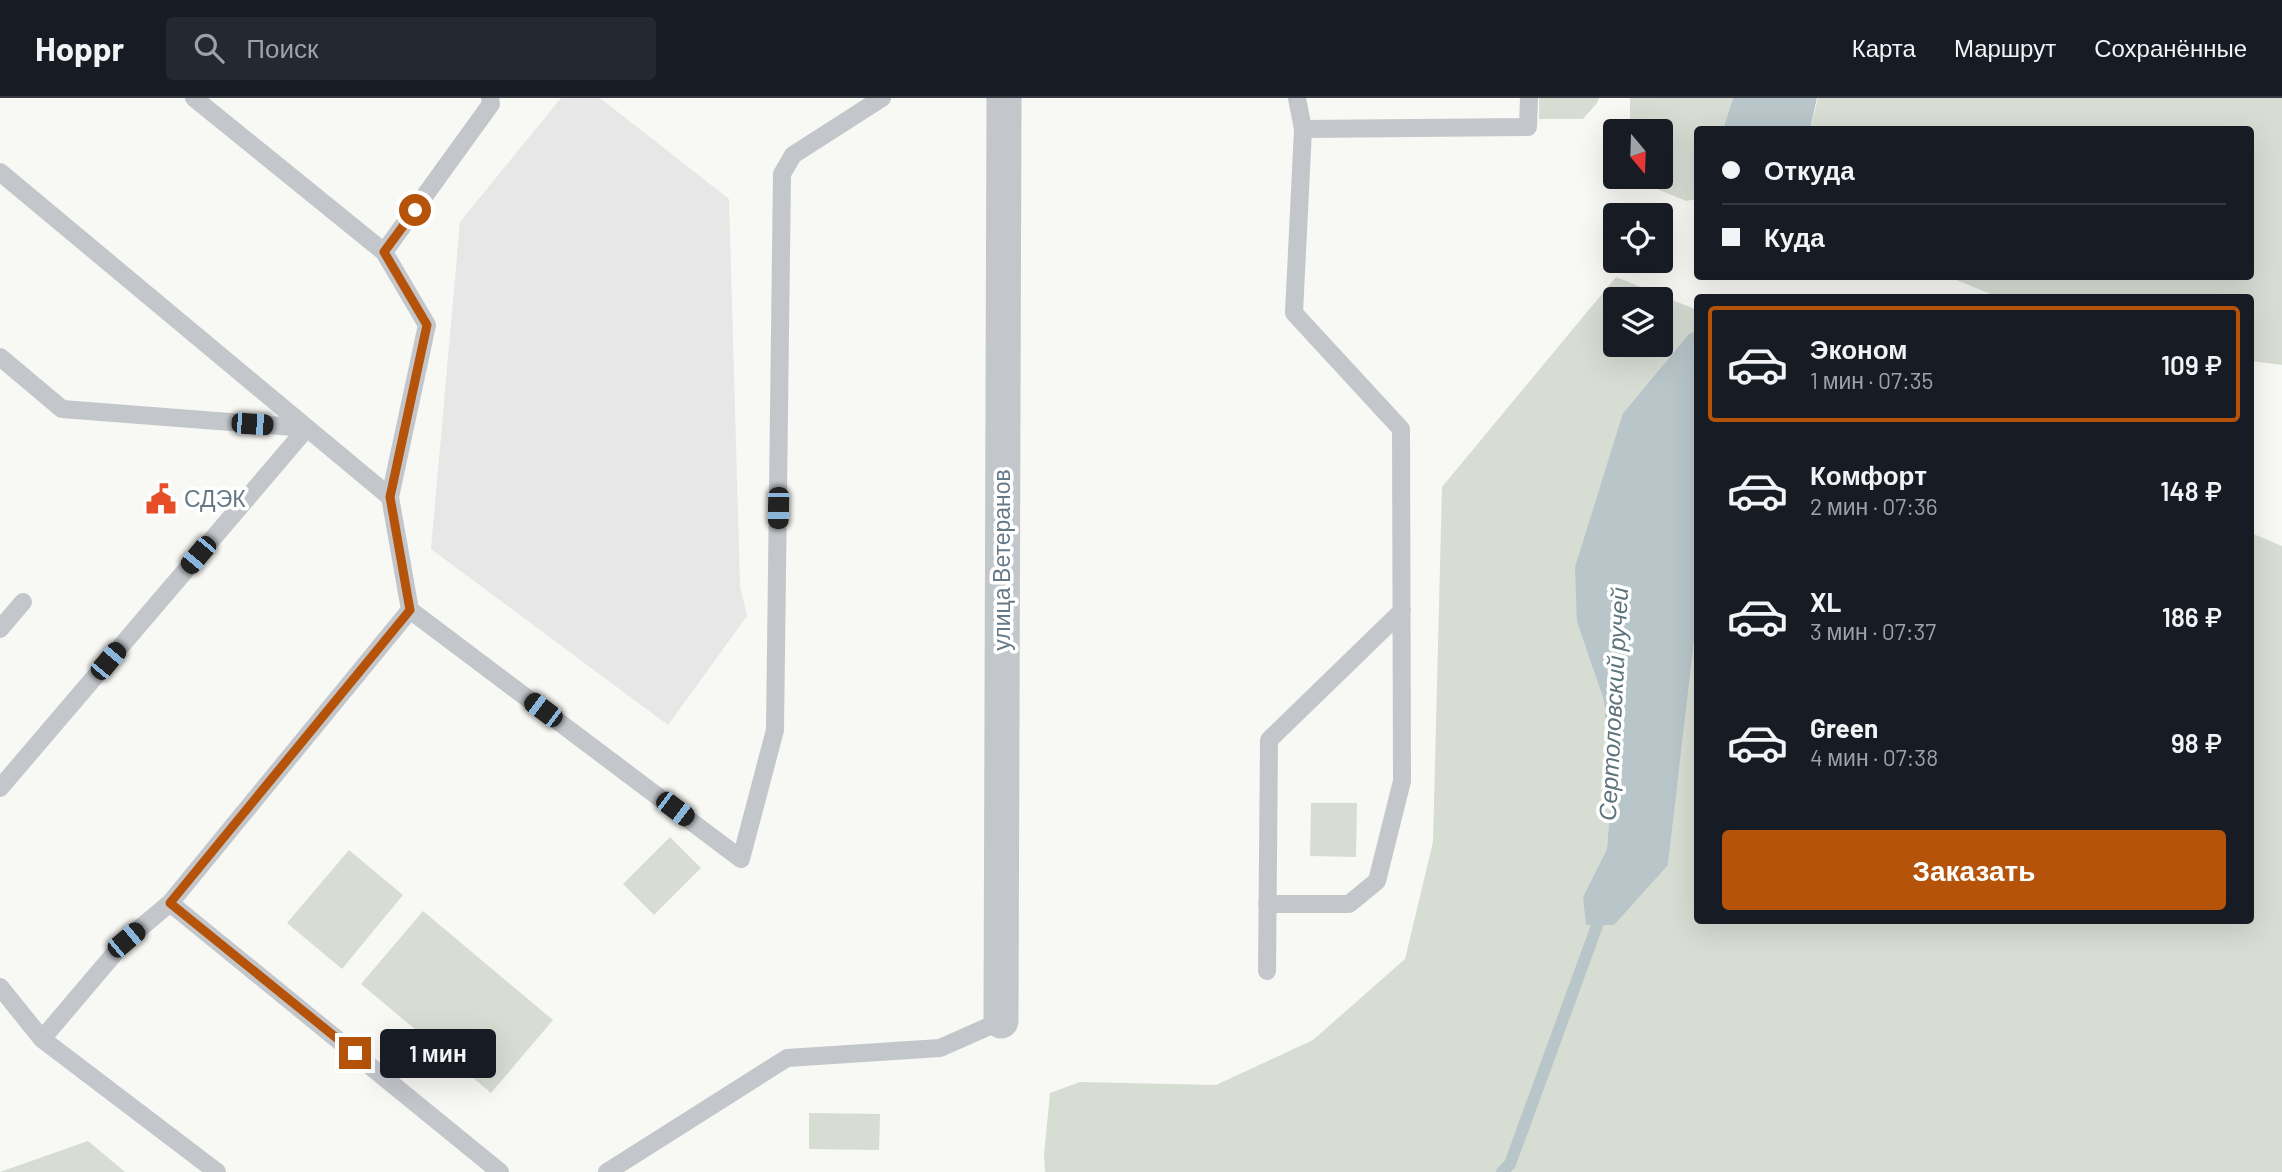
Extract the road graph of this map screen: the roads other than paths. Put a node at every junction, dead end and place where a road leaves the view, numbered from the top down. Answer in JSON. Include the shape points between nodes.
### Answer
{"nodes":[{"id":1,"x":194,"y":98,"type":"edge"},
{"id":2,"x":490,"y":98,"type":"edge"},
{"id":3,"x":882,"y":98,"type":"edge"},
{"id":4,"x":1004,"y":98,"type":"edge"},
{"id":5,"x":1297,"y":98,"type":"edge"},
{"id":6,"x":1529,"y":98,"type":"edge"},
{"id":7,"x":1303,"y":129,"type":"junction"},
{"id":8,"x":0,"y":172,"type":"edge"},
{"id":9,"x":384,"y":252,"type":"junction"},
{"id":10,"x":0,"y":357,"type":"edge"},
{"id":11,"x":307,"y":428,"type":"junction"},
{"id":12,"x":390,"y":497,"type":"junction"},
{"id":13,"x":23,"y":602,"type":"dead end"},
{"id":14,"x":410,"y":610,"type":"junction"},
{"id":15,"x":1402,"y":611,"type":"junction"},
{"id":16,"x":0,"y":629,"type":"edge"},
{"id":17,"x":0,"y":788,"type":"edge"},
{"id":18,"x":170,"y":903,"type":"junction"},
{"id":19,"x":1268,"y":904,"type":"junction"},
{"id":20,"x":1267,"y":971,"type":"dead end"},
{"id":21,"x":0,"y":987,"type":"edge"},
{"id":22,"x":1001,"y":1021,"type":"joint"},
{"id":23,"x":42,"y":1039,"type":"junction"},
{"id":24,"x":217,"y":1172,"type":"edge"},
{"id":25,"x":500,"y":1172,"type":"edge"},
{"id":26,"x":607,"y":1172,"type":"edge"}],
"edges":[{"from":1,"to":9,"type":"lane"},
{"from":2,"to":9,"type":"lane","via":[[491,104]]},
{"from":3,"to":14,"type":"lane","via":[[793,155],[782,174],[775,730],[741,859]]},
{"from":4,"to":22,"type":"street","name":"улица Ветеранов"},
{"from":5,"to":7,"type":"lane"},
{"from":6,"to":7,"type":"lane","via":[[1528,127]]},
{"from":7,"to":15,"type":"lane","via":[[1294,313],[1401,429]]},
{"from":8,"to":11,"type":"lane"},
{"from":9,"to":12,"type":"lane","via":[[427,325]]},
{"from":10,"to":11,"type":"lane","via":[[62,409]]},
{"from":11,"to":12,"type":"lane"},
{"from":11,"to":17,"type":"lane"},
{"from":12,"to":14,"type":"lane"},
{"from":13,"to":16,"type":"lane"},
{"from":14,"to":18,"type":"lane"},
{"from":15,"to":19,"type":"lane","via":[[1269,740]]},
{"from":15,"to":19,"type":"lane","via":[[1402,780],[1377,881],[1349,904]]},
{"from":18,"to":23,"type":"lane","via":[[126,940]]},
{"from":18,"to":25,"type":"lane"},
{"from":19,"to":20,"type":"lane"},
{"from":21,"to":23,"type":"lane"},
{"from":22,"to":26,"type":"lane","via":[[940,1048],[787,1058]]},
{"from":23,"to":24,"type":"lane"}]}
